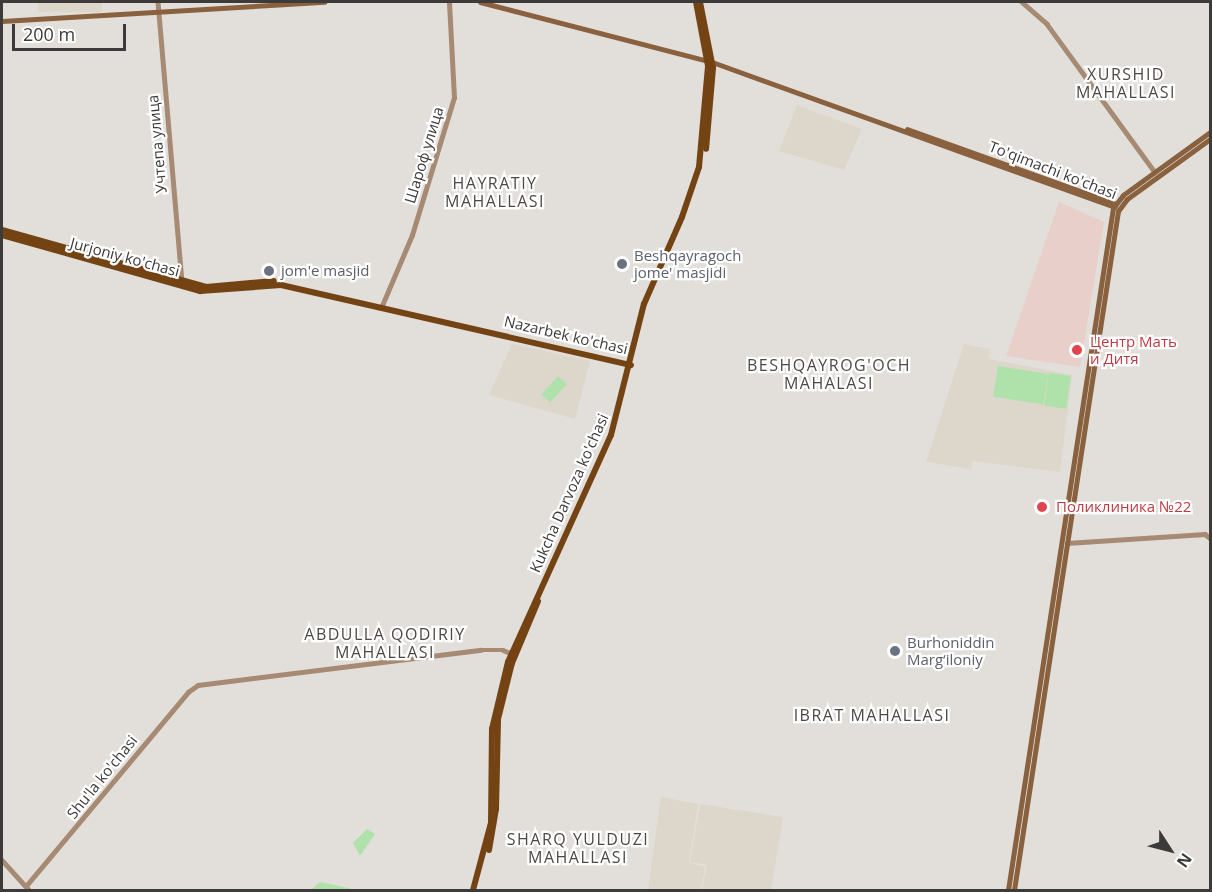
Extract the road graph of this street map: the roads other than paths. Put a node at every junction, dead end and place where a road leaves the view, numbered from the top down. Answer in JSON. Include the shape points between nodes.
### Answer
{"nodes":[{"id":1,"x":159,"y":2,"type":"edge"},
{"id":2,"x":324,"y":2,"type":"edge"},
{"id":3,"x":450,"y":2,"type":"edge"},
{"id":4,"x":480,"y":2,"type":"edge"},
{"id":5,"x":698,"y":2,"type":"edge"},
{"id":6,"x":1022,"y":2,"type":"edge"},
{"id":7,"x":159,"y":13,"type":"junction"},
{"id":8,"x":2,"y":21,"type":"edge"},
{"id":9,"x":710,"y":61,"type":"junction"},
{"id":10,"x":1210,"y":132,"type":"edge"},
{"id":11,"x":1210,"y":139,"type":"edge"},
{"id":12,"x":1155,"y":172,"type":"junction"},
{"id":13,"x":1116,"y":206,"type":"junction"},
{"id":14,"x":2,"y":230,"type":"edge"},
{"id":15,"x":2,"y":236,"type":"edge"},
{"id":16,"x":182,"y":283,"type":"junction"},
{"id":17,"x":243,"y":286,"type":"joint"},
{"id":18,"x":381,"y":307,"type":"junction"},
{"id":19,"x":632,"y":363,"type":"junction"},
{"id":20,"x":1210,"y":538,"type":"edge"},
{"id":21,"x":1064,"y":543,"type":"junction"},
{"id":22,"x":513,"y":654,"type":"junction"},
{"id":23,"x":2,"y":860,"type":"edge"},
{"id":24,"x":28,"y":888,"type":"edge"},
{"id":25,"x":475,"y":891,"type":"edge"},
{"id":26,"x":1008,"y":891,"type":"edge"},
{"id":27,"x":1014,"y":891,"type":"edge"}],
"edges":[{"from":1,"to":7,"type":"street","name":"Учтепа улица"},
{"from":2,"to":7,"type":"main road"},
{"from":3,"to":18,"type":"street","name":"Шароф улица","via":[[454,98],[412,235]]},
{"from":4,"to":9,"type":"main road","name":"To'qimachi ko'chasi"},
{"from":5,"to":9,"type":"main road","name":"Kukcha Darvoza ko'chasi"},
{"from":6,"to":12,"type":"street","via":[[1047,24]]},
{"from":7,"to":8,"type":"main road"},
{"from":7,"to":16,"type":"street","name":"Учтепа улица"},
{"from":9,"to":13,"type":"main road","name":"To'qimachi ko'chasi"},
{"from":9,"to":19,"type":"main road","name":"Kukcha Darvoza ko'chasi","via":[[699,167],[682,218],[644,304]]},
{"from":10,"to":12,"type":"main road"},
{"from":11,"to":13,"type":"main road"},
{"from":12,"to":13,"type":"main road"},
{"from":13,"to":21,"type":"main road"},
{"from":14,"to":16,"type":"main road","name":"Jurjoniy ko'chasi"},
{"from":15,"to":16,"type":"main road","name":"Jurjoniy ko'chasi"},
{"from":16,"to":17,"type":"main road","name":"Jurjoniy ko'chasi","via":[[213,292]]},
{"from":17,"to":18,"type":"main road","name":"Nazarbek ko'chasi","via":[[281,285]]},
{"from":18,"to":19,"type":"main road","name":"Nazarbek ko'chasi"},
{"from":19,"to":22,"type":"main road","name":"Kukcha Darvoza ko'chasi","via":[[611,435]]},
{"from":20,"to":21,"type":"street","via":[[1205,534]]},
{"from":21,"to":26,"type":"main road"},
{"from":21,"to":27,"type":"main road"},
{"from":22,"to":24,"type":"street","name":"Shu'la ko'chasi","via":[[481,650],[198,685]]},
{"from":22,"to":25,"type":"main road","name":"Kukcha Darvoza ko'chasi","via":[[492,729],[491,823]]},
{"from":23,"to":24,"type":"street"}]}
